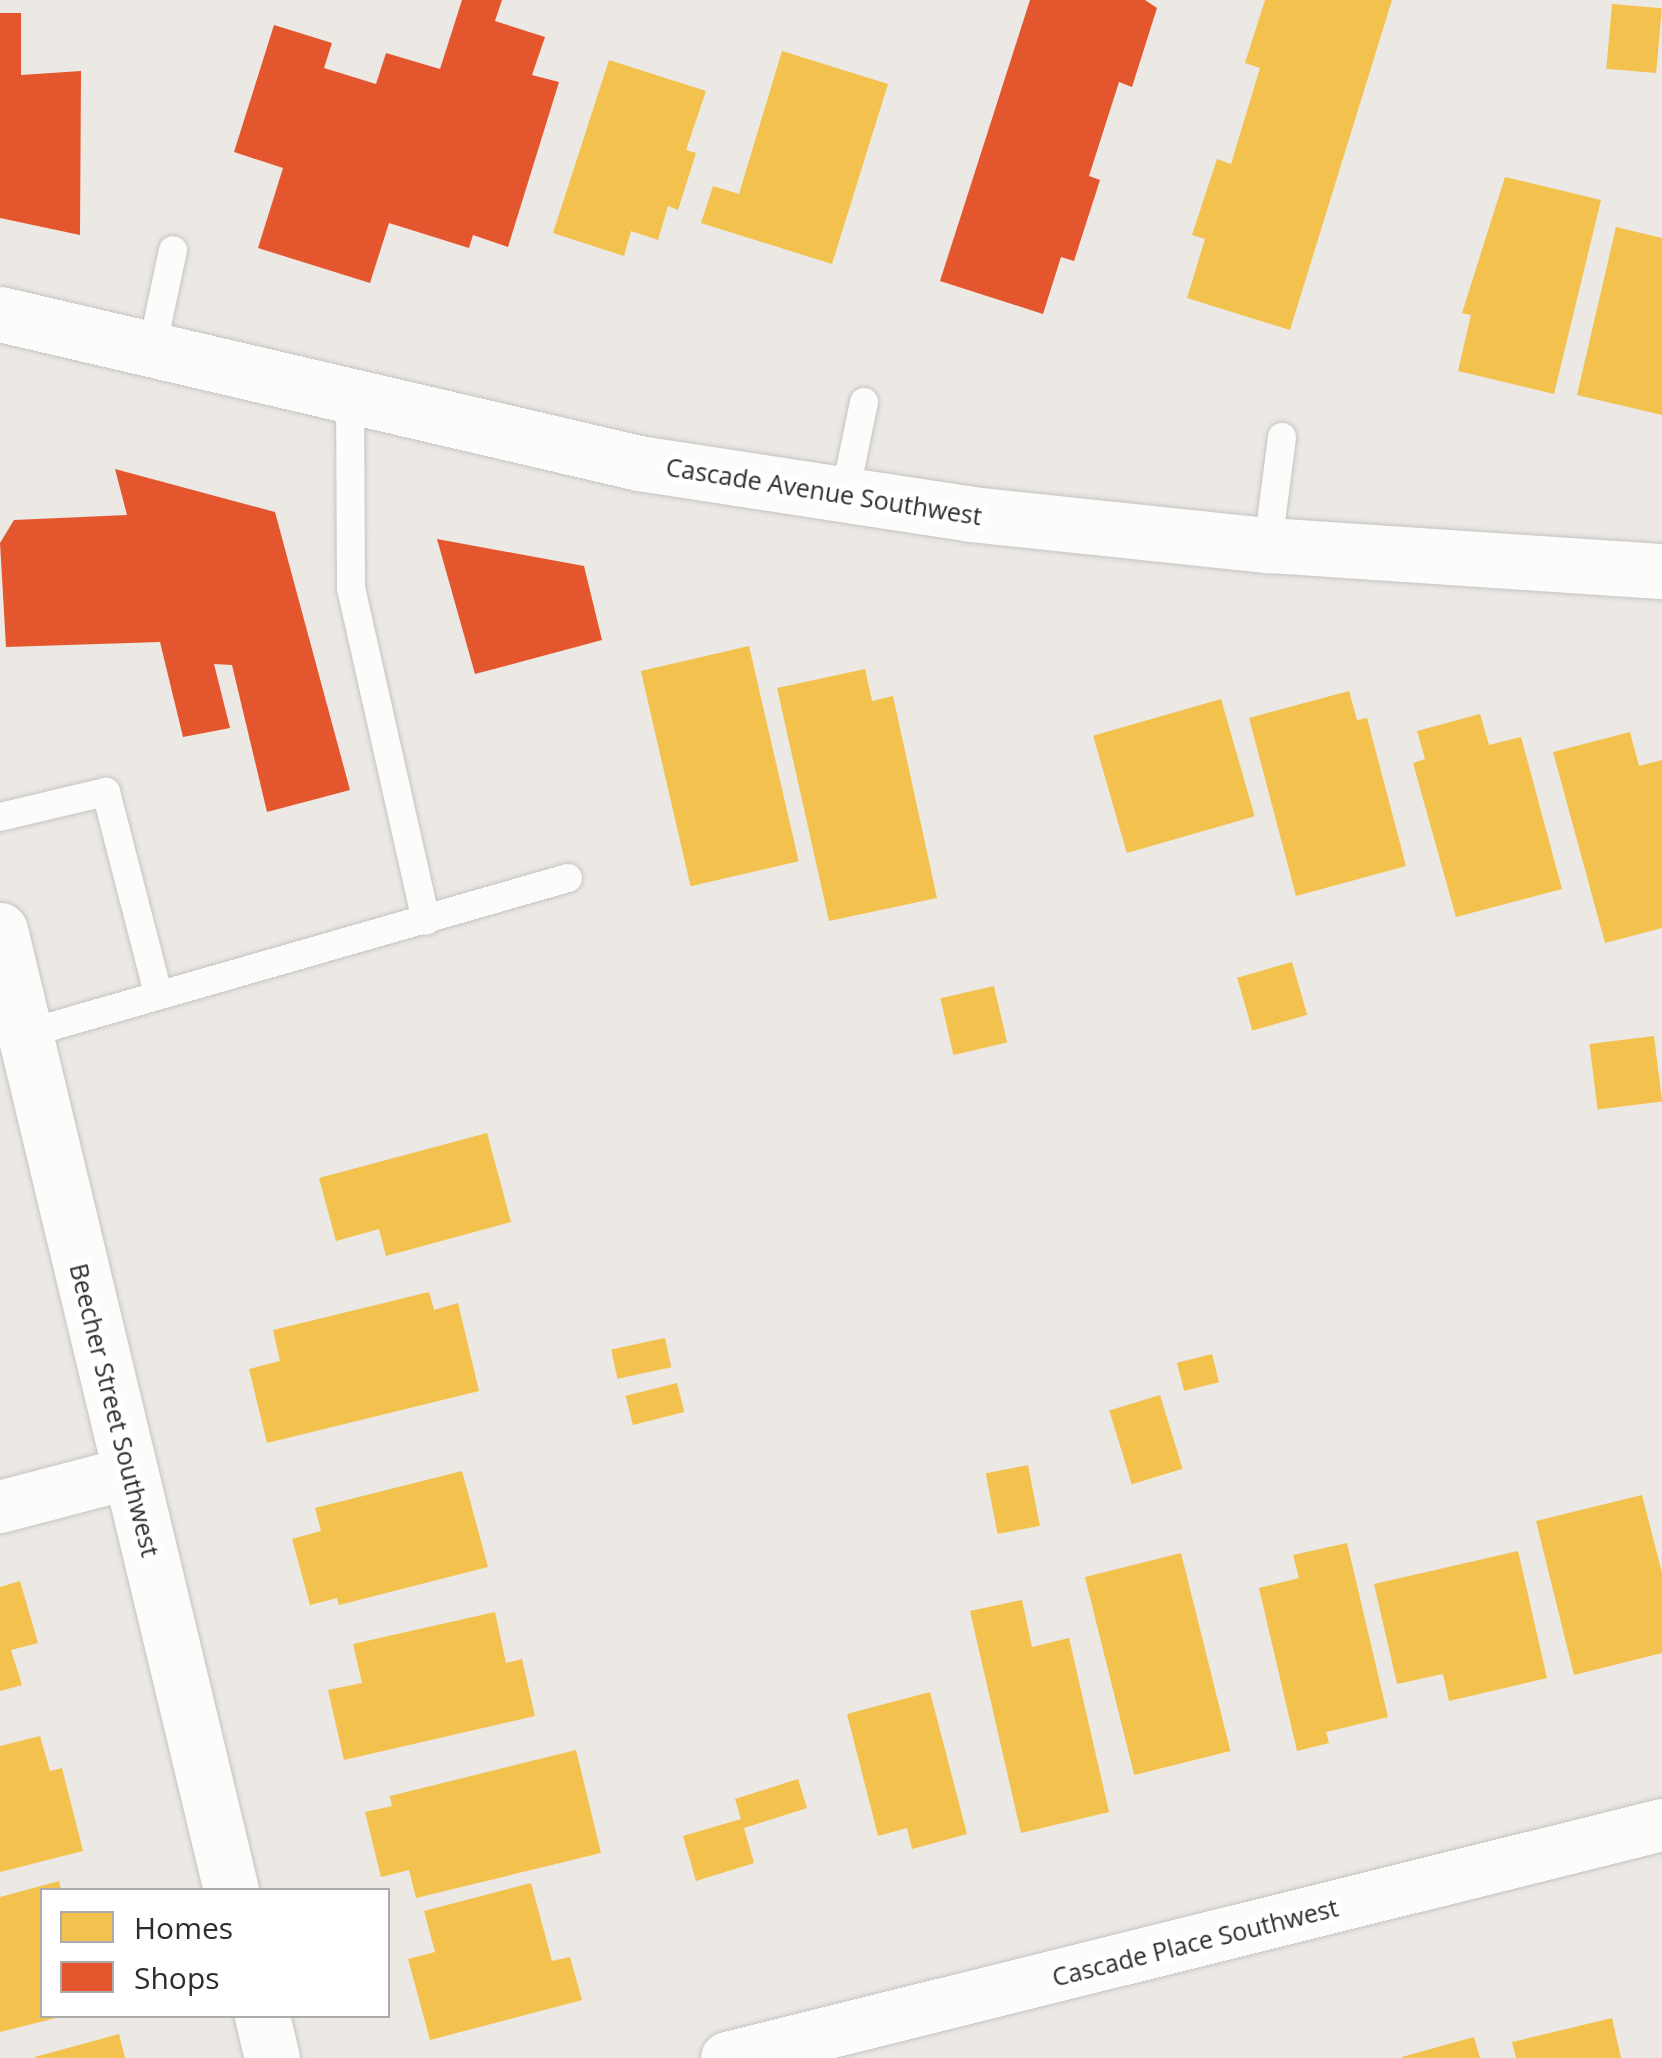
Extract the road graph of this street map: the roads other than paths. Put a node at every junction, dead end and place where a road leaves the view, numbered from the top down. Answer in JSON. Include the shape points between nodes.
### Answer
{"nodes":[{"id":1,"x":174,"y":250,"type":"dead end"},
{"id":2,"x":0,"y":314,"type":"edge"},
{"id":3,"x":152,"y":349,"type":"junction"},
{"id":4,"x":350,"y":396,"type":"junction"},
{"id":5,"x":864,"y":402,"type":"dead end"},
{"id":6,"x":1282,"y":437,"type":"dead end"},
{"id":7,"x":845,"y":494,"type":"junction"},
{"id":8,"x":1268,"y":545,"type":"junction"},
{"id":9,"x":1662,"y":571,"type":"edge"},
{"id":10,"x":0,"y":817,"type":"edge"},
{"id":11,"x":568,"y":878,"type":"dead end"},
{"id":12,"x":426,"y":921,"type":"junction"},
{"id":13,"x":0,"y":930,"type":"edge"},
{"id":14,"x":158,"y":993,"type":"junction"},
{"id":15,"x":25,"y":1034,"type":"junction"},
{"id":16,"x":130,"y":1472,"type":"junction"},
{"id":17,"x":0,"y":1507,"type":"edge"},
{"id":18,"x":1662,"y":1826,"type":"edge"},
{"id":19,"x":232,"y":1888,"type":"edge"},
{"id":20,"x":262,"y":2018,"type":"edge"},
{"id":21,"x":272,"y":2058,"type":"edge"},
{"id":22,"x":727,"y":2058,"type":"edge"}],
"edges":[{"from":1,"to":3,"type":"lane"},
{"from":2,"to":3,"type":"main road","name":"Cascade Avenue Southwest"},
{"from":3,"to":4,"type":"main road","name":"Cascade Avenue Southwest"},
{"from":4,"to":7,"type":"main road","name":"Cascade Avenue Southwest","via":[[639,463]]},
{"from":4,"to":12,"type":"lane","via":[[351,588]]},
{"from":5,"to":7,"type":"lane"},
{"from":6,"to":8,"type":"lane"},
{"from":7,"to":8,"type":"main road","name":"Cascade Avenue Southwest"},
{"from":8,"to":9,"type":"main road","name":"Cascade Avenue Southwest"},
{"from":10,"to":14,"type":"lane","via":[[106,792]]},
{"from":11,"to":12,"type":"lane"},
{"from":12,"to":14,"type":"lane"},
{"from":13,"to":15,"type":"main road","name":"Beecher Street Southwest"},
{"from":14,"to":15,"type":"lane"},
{"from":15,"to":16,"type":"main road","name":"Beecher Street Southwest"},
{"from":16,"to":17,"type":"street"},
{"from":16,"to":19,"type":"main road","name":"Beecher Street Southwest"},
{"from":18,"to":22,"type":"street","name":"Cascade Place Southwest"},
{"from":20,"to":21,"type":"main road"}]}
